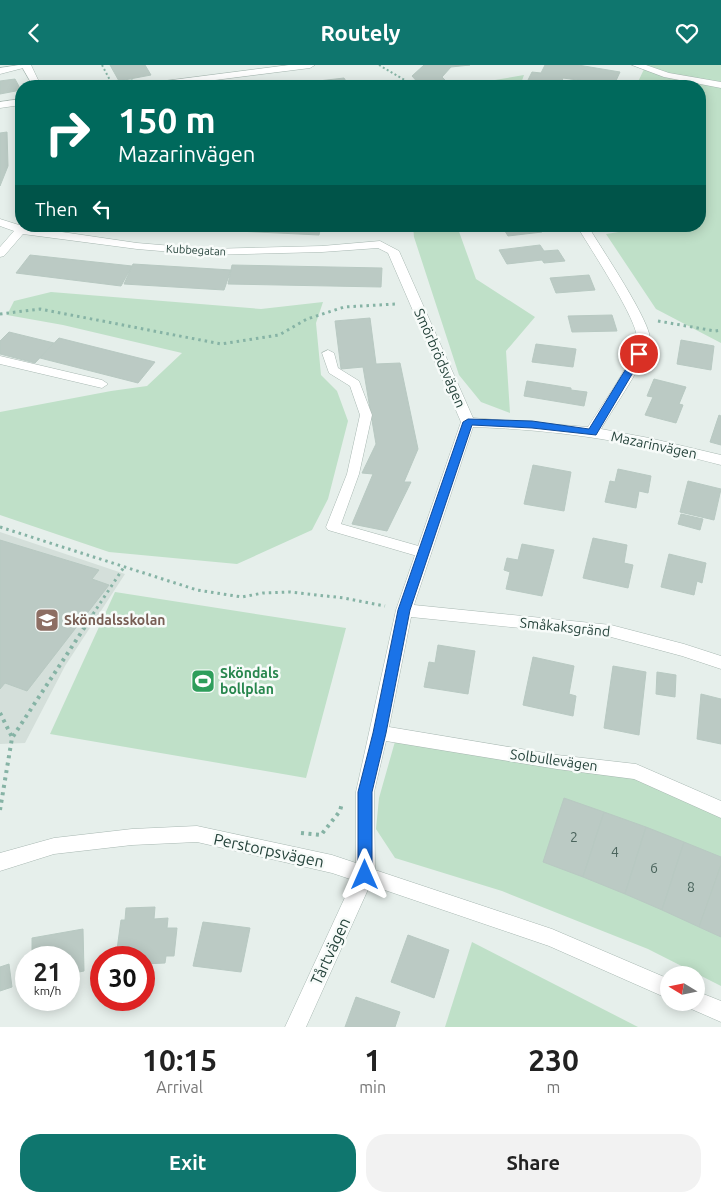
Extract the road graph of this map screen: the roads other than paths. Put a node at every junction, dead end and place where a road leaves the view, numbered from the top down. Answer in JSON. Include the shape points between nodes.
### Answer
{"nodes":[{"id":1,"x":26,"y":65,"type":"edge"},
{"id":2,"x":310,"y":65,"type":"edge"},
{"id":3,"x":637,"y":65,"type":"edge"},
{"id":4,"x":0,"y":71,"type":"edge"},
{"id":5,"x":34,"y":80,"type":"edge"},
{"id":6,"x":195,"y":80,"type":"edge"},
{"id":7,"x":694,"y":80,"type":"edge"},
{"id":8,"x":706,"y":82,"type":"edge"},
{"id":9,"x":721,"y":85,"type":"edge"},
{"id":10,"x":15,"y":103,"type":"edge"},
{"id":11,"x":0,"y":105,"type":"edge"},
{"id":12,"x":0,"y":222,"type":"edge"},
{"id":13,"x":15,"y":226,"type":"edge"},
{"id":14,"x":19,"y":232,"type":"edge"},
{"id":15,"x":48,"y":232,"type":"edge"},
{"id":16,"x":586,"y":232,"type":"edge"},
{"id":17,"x":393,"y":251,"type":"joint"},
{"id":18,"x":0,"y":254,"type":"edge"},
{"id":19,"x":328,"y":353,"type":"dead end"},
{"id":20,"x":0,"y":361,"type":"edge"},
{"id":21,"x":102,"y":384,"type":"dead end"},
{"id":22,"x":468,"y":422,"type":"junction"},
{"id":23,"x":592,"y":433,"type":"junction"},
{"id":24,"x":721,"y":460,"type":"edge"},
{"id":25,"x":424,"y":553,"type":"junction"},
{"id":26,"x":404,"y":610,"type":"junction"},
{"id":27,"x":721,"y":663,"type":"edge"},
{"id":28,"x":380,"y":733,"type":"junction"},
{"id":29,"x":721,"y":810,"type":"edge"},
{"id":30,"x":0,"y":862,"type":"edge"},
{"id":31,"x":365,"y":875,"type":"junction"},
{"id":32,"x":660,"y":985,"type":"edge"},
{"id":33,"x":705,"y":1005,"type":"edge"},
{"id":34,"x":721,"y":1012,"type":"edge"},
{"id":35,"x":295,"y":1027,"type":"edge"}],
"edges":[{"from":1,"to":4,"type":"lane"},
{"from":1,"to":5,"type":"street"},
{"from":2,"to":6,"type":"street"},
{"from":3,"to":7,"type":"street"},
{"from":8,"to":9,"type":"street"},
{"from":10,"to":11,"type":"street"},
{"from":12,"to":13,"type":"street","name":"Kubbegatan"},
{"from":14,"to":18,"type":"street"},
{"from":15,"to":17,"type":"street","name":"Kubbegatan","via":[[137,246],[208,252],[380,244]]},
{"from":16,"to":23,"type":"street","via":[[638,320],[644,339],[639,354]]},
{"from":17,"to":22,"type":"street","name":"Smörbrödsvägen"},
{"from":19,"to":25,"type":"lane","via":[[333,370],[355,384],[366,415],[352,474],[333,527]]},
{"from":20,"to":21,"type":"lane"},
{"from":22,"to":23,"type":"street","name":"Mazarinvägen","via":[[532,425]]},
{"from":22,"to":25,"type":"street","name":"Smörbrödsvägen"},
{"from":23,"to":24,"type":"street","name":"Mazarinvägen","via":[[638,439]]},
{"from":25,"to":26,"type":"street","name":"Smörbrödsvägen"},
{"from":26,"to":27,"type":"street","name":"Småkaksgränd","via":[[611,631]]},
{"from":26,"to":28,"type":"street","name":"Smörbrödsvägen"},
{"from":28,"to":29,"type":"street","name":"Solbullevägen","via":[[636,772]]},
{"from":28,"to":31,"type":"street","name":"Smörbrödsvägen","via":[[365,792]]},
{"from":30,"to":31,"type":"street","name":"Perstorpsvägen","via":[[54,846],[132,837],[197,835],[332,864]]},
{"from":31,"to":32,"type":"street","name":"Perstorpsvägen","via":[[552,938]]},
{"from":31,"to":35,"type":"street","name":"Tårtvägen"},
{"from":33,"to":34,"type":"street"}]}
